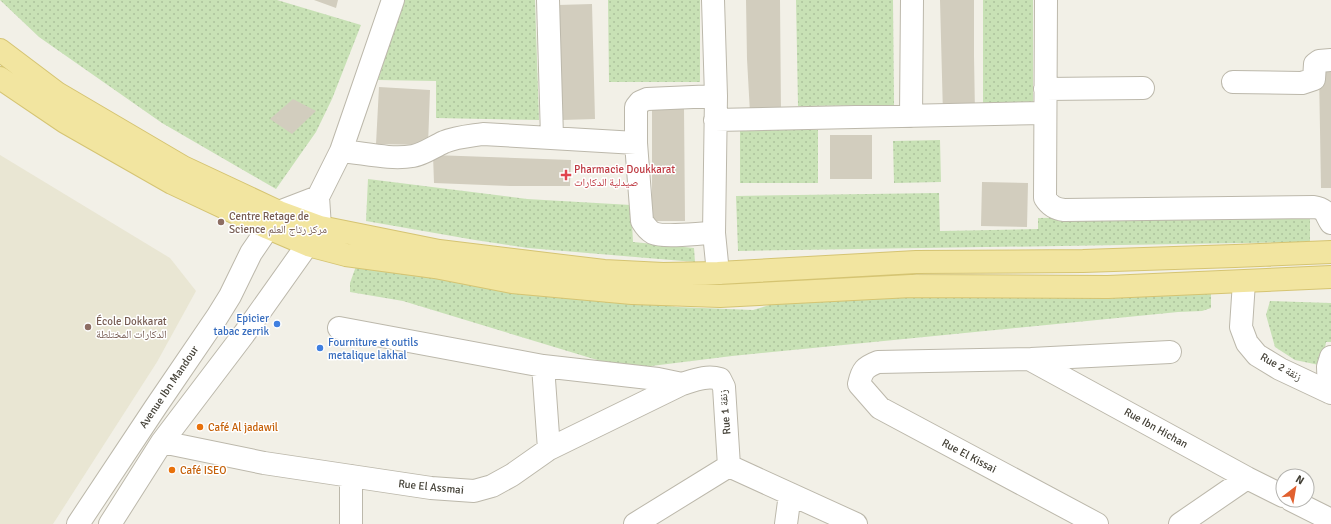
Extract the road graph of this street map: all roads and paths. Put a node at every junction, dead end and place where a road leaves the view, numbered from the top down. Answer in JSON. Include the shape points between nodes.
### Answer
{"nodes":[{"id":1,"x":393,"y":0,"type":"edge"},
{"id":2,"x":548,"y":0,"type":"edge"},
{"id":3,"x":713,"y":0,"type":"edge"},
{"id":4,"x":912,"y":0,"type":"edge"},
{"id":5,"x":1046,"y":0,"type":"edge"},
{"id":6,"x":0,"y":50,"type":"edge"},
{"id":7,"x":1331,"y":60,"type":"edge"},
{"id":8,"x":0,"y":78,"type":"edge"},
{"id":9,"x":1233,"y":82,"type":"dead end"},
{"id":10,"x":1143,"y":88,"type":"dead end"},
{"id":11,"x":1045,"y":89,"type":"junction"},
{"id":12,"x":716,"y":96,"type":"junction"},
{"id":13,"x":1045,"y":113,"type":"junction"},
{"id":14,"x":911,"y":116,"type":"junction"},
{"id":15,"x":715,"y":120,"type":"junction"},
{"id":16,"x":552,"y":137,"type":"junction"},
{"id":17,"x":636,"y":143,"type":"junction"},
{"id":18,"x":341,"y":151,"type":"junction"},
{"id":19,"x":318,"y":197,"type":"junction"},
{"id":20,"x":273,"y":220,"type":"junction"},
{"id":21,"x":1331,"y":223,"type":"edge"},
{"id":22,"x":320,"y":227,"type":"junction"},
{"id":23,"x":714,"y":232,"type":"junction"},
{"id":24,"x":308,"y":245,"type":"junction"},
{"id":25,"x":1331,"y":252,"type":"edge"},
{"id":26,"x":718,"y":273,"type":"junction"},
{"id":27,"x":1331,"y":277,"type":"edge"},
{"id":28,"x":1244,"y":282,"type":"junction"},
{"id":29,"x":339,"y":328,"type":"dead end"},
{"id":30,"x":1170,"y":352,"type":"dead end"},
{"id":31,"x":1331,"y":357,"type":"edge"},
{"id":32,"x":1031,"y":359,"type":"junction"},
{"id":33,"x":543,"y":366,"type":"junction"},
{"id":34,"x":690,"y":381,"type":"junction"},
{"id":35,"x":1330,"y":393,"type":"edge"},
{"id":36,"x":162,"y":442,"type":"junction"},
{"id":37,"x":549,"y":449,"type":"junction"},
{"id":38,"x":729,"y":466,"type":"junction"},
{"id":39,"x":351,"y":476,"type":"junction"},
{"id":40,"x":1247,"y":478,"type":"junction"},
{"id":41,"x":1275,"y":492,"type":"edge"},
{"id":42,"x":790,"y":494,"type":"junction"},
{"id":43,"x":1307,"y":508,"type":"edge"},
{"id":44,"x":1331,"y":520,"type":"edge"},
{"id":45,"x":846,"y":522,"type":"edge"},
{"id":46,"x":78,"y":524,"type":"edge"},
{"id":47,"x":110,"y":524,"type":"edge"},
{"id":48,"x":351,"y":524,"type":"edge"},
{"id":49,"x":635,"y":524,"type":"edge"},
{"id":50,"x":786,"y":524,"type":"edge"},
{"id":51,"x":1097,"y":524,"type":"edge"},
{"id":52,"x":1180,"y":524,"type":"edge"}],
"edges":[{"from":1,"to":18,"type":"street"},
{"from":2,"to":16,"type":"street"},
{"from":3,"to":12,"type":"street"},
{"from":4,"to":14,"type":"street"},
{"from":5,"to":11,"type":"street"},
{"from":6,"to":20,"type":"main road","via":[[57,93]]},
{"from":7,"to":9,"type":"street","via":[[1315,64],[1314,79],[1308,82]]},
{"from":8,"to":20,"type":"main road","via":[[65,122],[165,179]]},
{"from":10,"to":11,"type":"street"},
{"from":11,"to":13,"type":"street"},
{"from":12,"to":15,"type":"street"},
{"from":12,"to":17,"type":"street","via":[[647,99],[640,102],[636,107]]},
{"from":13,"to":14,"type":"street"},
{"from":13,"to":21,"type":"street","via":[[1045,198],[1049,205],[1057,209],[1314,207],[1321,208]]},
{"from":14,"to":15,"type":"street"},
{"from":15,"to":23,"type":"street"},
{"from":16,"to":17,"type":"street"},
{"from":16,"to":18,"type":"street","via":[[484,134],[444,142],[429,151],[412,156],[391,157]]},
{"from":17,"to":23,"type":"street","via":[[642,221],[646,228],[662,235]]},
{"from":18,"to":19,"type":"street"},
{"from":19,"to":20,"type":"street"},
{"from":19,"to":22,"type":"street"},
{"from":20,"to":22,"type":"main road"},
{"from":20,"to":24,"type":"main road"},
{"from":20,"to":46,"type":"street","name":"Avenue Ibn Mandour","via":[[251,253],[217,317]]},
{"from":22,"to":24,"type":"street"},
{"from":22,"to":26,"type":"main road","via":[[438,250],[604,271]]},
{"from":23,"to":26,"type":"street"},
{"from":24,"to":28,"type":"main road","via":[[346,254],[436,267],[512,282],[668,295],[720,296],[911,286],[1108,287]]},
{"from":24,"to":36,"type":"street"},
{"from":25,"to":26,"type":"main road","via":[[1083,261],[916,262]]},
{"from":27,"to":28,"type":"main road"},
{"from":28,"to":35,"type":"street","name":"Rue 2 زنقة","via":[[1242,327],[1247,343],[1257,355],[1280,369]]},
{"from":29,"to":33,"type":"street"},
{"from":30,"to":32,"type":"street"},
{"from":31,"to":35,"type":"street","via":[[1328,367]]},
{"from":32,"to":40,"type":"street","name":"Rue Ibn Hichan"},
{"from":32,"to":51,"type":"street","name":"Rue El Kissai","via":[[878,362],[861,372],[859,384],[880,408]]},
{"from":33,"to":34,"type":"street"},
{"from":33,"to":37,"type":"street"},
{"from":34,"to":37,"type":"street","name":"Rue El Assmai"},
{"from":34,"to":38,"type":"street","name":"Rue 1 زنقة","via":[[713,377],[720,379],[724,387]]},
{"from":36,"to":39,"type":"street","name":"Rue El Assmai","via":[[264,463]]},
{"from":36,"to":47,"type":"street"},
{"from":37,"to":39,"type":"street","name":"Rue El Assmai","via":[[512,476],[474,491],[431,488]]},
{"from":38,"to":42,"type":"street"},
{"from":38,"to":49,"type":"street"},
{"from":39,"to":48,"type":"street"},
{"from":40,"to":41,"type":"street","name":"Rue Ibn Hichan"},
{"from":40,"to":52,"type":"street"},
{"from":42,"to":45,"type":"street"},
{"from":42,"to":50,"type":"street"},
{"from":43,"to":44,"type":"street"}]}
